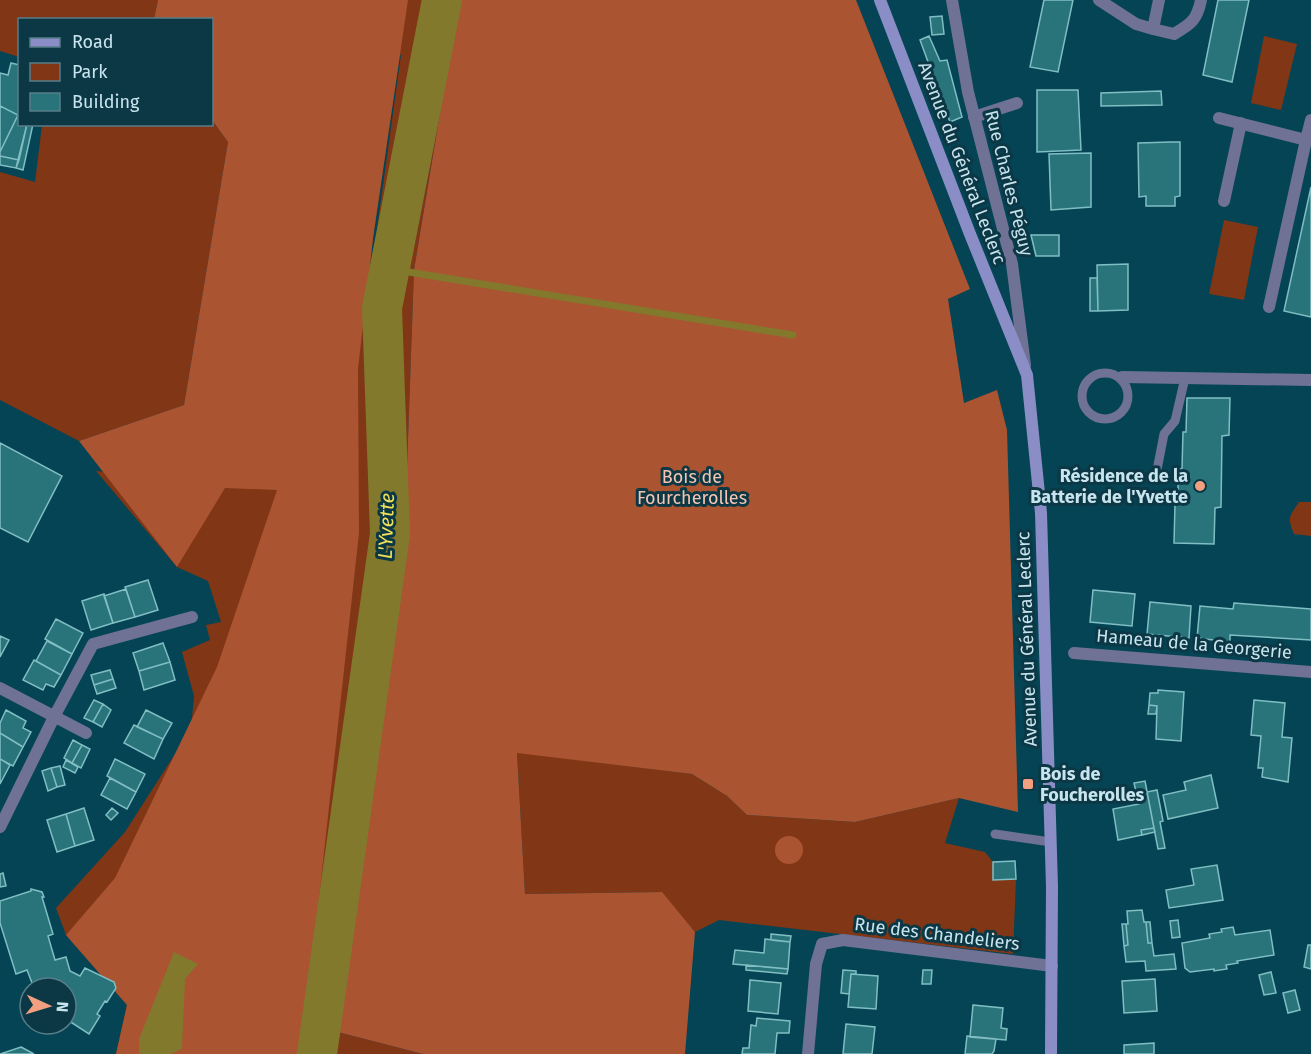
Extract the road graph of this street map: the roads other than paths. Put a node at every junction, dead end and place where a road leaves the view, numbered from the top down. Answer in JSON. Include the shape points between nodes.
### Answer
{"nodes":[{"id":1,"x":880,"y":0,"type":"edge"},
{"id":2,"x":952,"y":0,"type":"edge"},
{"id":3,"x":1099,"y":0,"type":"edge"},
{"id":4,"x":1159,"y":0,"type":"edge"},
{"id":5,"x":1201,"y":0,"type":"edge"},
{"id":6,"x":1153,"y":29,"type":"junction"},
{"id":7,"x":1017,"y":103,"type":"dead end"},
{"id":8,"x":974,"y":117,"type":"junction"},
{"id":9,"x":1219,"y":118,"type":"dead end"},
{"id":10,"x":1311,"y":120,"type":"edge"},
{"id":11,"x":1241,"y":123,"type":"junction"},
{"id":12,"x":1306,"y":140,"type":"junction"},
{"id":13,"x":1224,"y":201,"type":"dead end"},
{"id":14,"x":1269,"y":307,"type":"dead end"},
{"id":15,"x":1027,"y":375,"type":"junction"},
{"id":16,"x":1122,"y":377,"type":"junction"},
{"id":17,"x":1185,"y":378,"type":"junction"},
{"id":18,"x":1311,"y":380,"type":"edge"},
{"id":19,"x":1157,"y":470,"type":"dead end"},
{"id":20,"x":192,"y":617,"type":"dead end"},
{"id":21,"x":1074,"y":653,"type":"dead end"},
{"id":22,"x":1311,"y":672,"type":"edge"},
{"id":23,"x":0,"y":688,"type":"edge"},
{"id":24,"x":55,"y":715,"type":"junction"},
{"id":25,"x":86,"y":733,"type":"dead end"},
{"id":26,"x":0,"y":827,"type":"edge"},
{"id":27,"x":995,"y":834,"type":"dead end"},
{"id":28,"x":1051,"y":842,"type":"junction"},
{"id":29,"x":1052,"y":966,"type":"junction"},
{"id":30,"x":808,"y":1054,"type":"edge"},
{"id":31,"x":1051,"y":1054,"type":"edge"}],
"edges":[{"from":1,"to":15,"type":"main road","name":"Avenue du Général Leclerc"},
{"from":2,"to":8,"type":"street","name":"Rue Charles Péguy"},
{"from":3,"to":6,"type":"street","via":[[1136,24]]},
{"from":4,"to":6,"type":"street"},
{"from":5,"to":6,"type":"street","via":[[1198,14],[1188,26],[1174,34]]},
{"from":7,"to":8,"type":"street"},
{"from":8,"to":15,"type":"street","name":"Rue Charles Péguy","via":[[1012,264]]},
{"from":9,"to":11,"type":"street"},
{"from":10,"to":12,"type":"street"},
{"from":11,"to":12,"type":"street"},
{"from":11,"to":13,"type":"street"},
{"from":12,"to":14,"type":"street"},
{"from":15,"to":28,"type":"main road","name":"Avenue du Général Leclerc","via":[[1041,513]]},
{"from":16,"to":16,"type":"lane","via":[[1105,372],[1091,377],[1083,390],[1088,412],[1110,419],[1123,411],[1129,397]]},
{"from":16,"to":17,"type":"street"},
{"from":17,"to":18,"type":"street"},
{"from":17,"to":19,"type":"lane","via":[[1175,421],[1164,434]]},
{"from":20,"to":24,"type":"street","via":[[93,644]]},
{"from":21,"to":22,"type":"street","name":"Hameau de la Georgerie"},
{"from":23,"to":24,"type":"street"},
{"from":24,"to":25,"type":"street"},
{"from":24,"to":26,"type":"street"},
{"from":27,"to":28,"type":"lane"},
{"from":28,"to":29,"type":"main road","name":"Avenue du Général Leclerc"},
{"from":29,"to":30,"type":"street","name":"Rue des Chandeliers","via":[[843,940],[822,944],[816,964]]},
{"from":29,"to":31,"type":"main road","name":"Avenue du Général Leclerc"}]}
